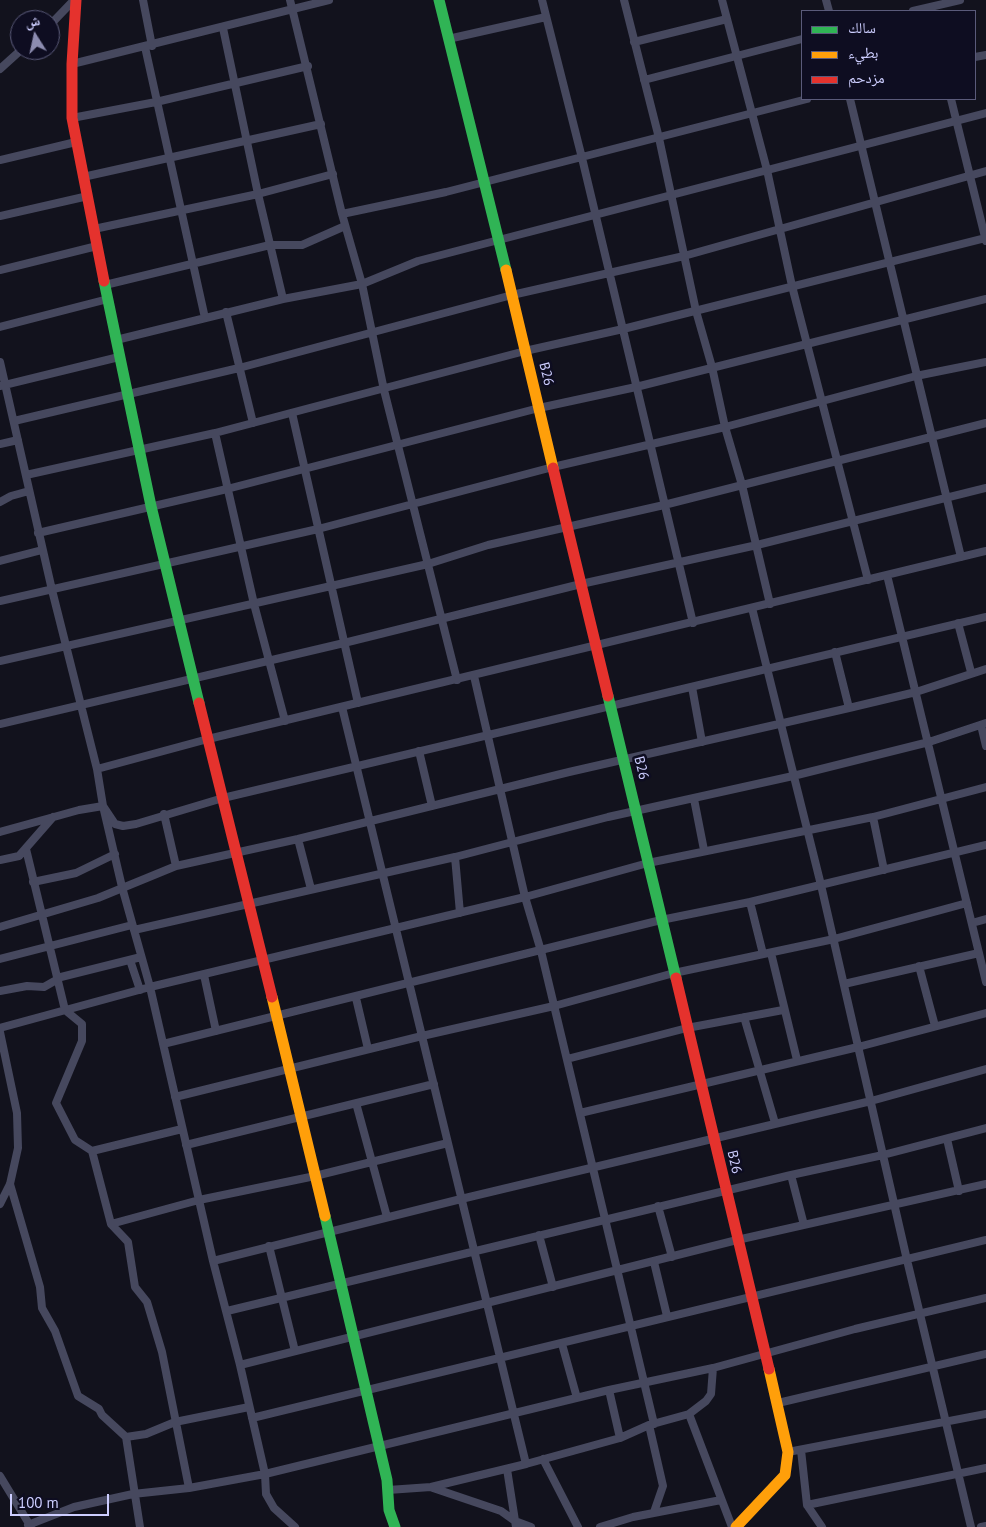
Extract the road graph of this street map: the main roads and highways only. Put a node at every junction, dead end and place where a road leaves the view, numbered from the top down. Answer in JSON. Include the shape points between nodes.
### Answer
{"nodes":[{"id":1,"x":75,"y":0,"type":"edge"},
{"id":2,"x":439,"y":0,"type":"edge"},
{"id":3,"x":395,"y":1527,"type":"edge"},
{"id":4,"x":736,"y":1527,"type":"edge"}],
"edges":[{"from":1,"to":3,"type":"main road","via":[[72,118],[119,357],[151,506],[342,1284]]},
{"from":2,"to":4,"type":"main road","name":"B26","via":[[554,466],[788,1452],[785,1475]]}]}
